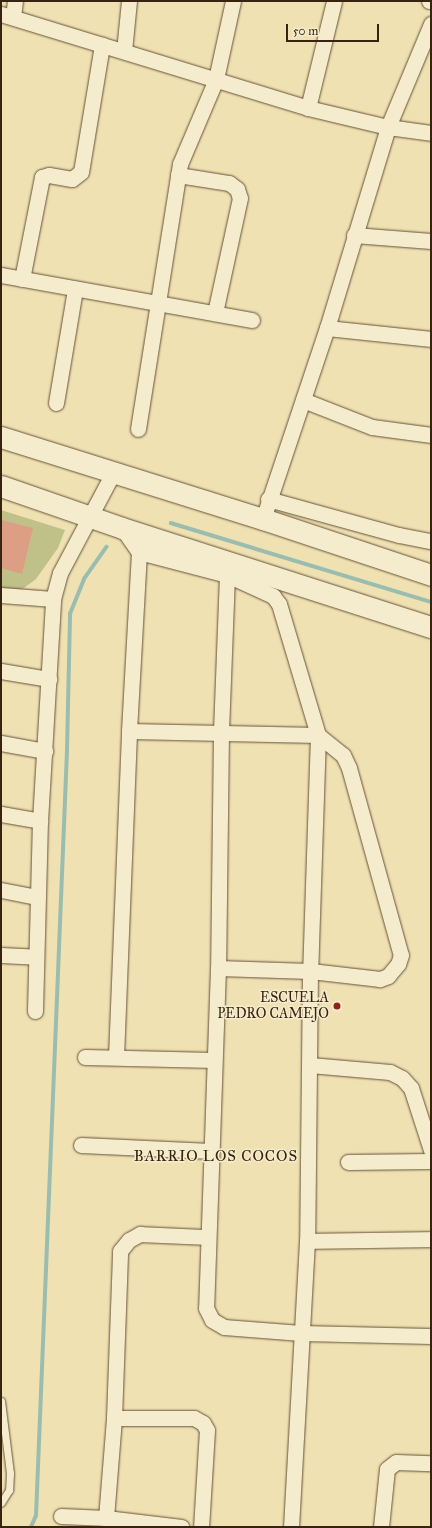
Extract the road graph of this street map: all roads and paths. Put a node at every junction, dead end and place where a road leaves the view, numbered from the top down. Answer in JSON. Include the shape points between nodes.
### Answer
{"nodes":[{"id":1,"x":15,"y":1,"type":"edge"},
{"id":2,"x":129,"y":1,"type":"edge"},
{"id":3,"x":233,"y":1,"type":"edge"},
{"id":4,"x":334,"y":1,"type":"edge"},
{"id":5,"x":7,"y":15,"type":"edge"},
{"id":6,"x":431,"y":24,"type":"edge"},
{"id":7,"x":102,"y":45,"type":"junction"},
{"id":8,"x":124,"y":51,"type":"junction"},
{"id":9,"x":216,"y":79,"type":"junction"},
{"id":10,"x":308,"y":108,"type":"junction"},
{"id":11,"x":388,"y":127,"type":"junction"},
{"id":12,"x":431,"y":134,"type":"edge"},
{"id":13,"x":178,"y":175,"type":"junction"},
{"id":14,"x":354,"y":235,"type":"junction"},
{"id":15,"x":431,"y":241,"type":"edge"},
{"id":16,"x":1,"y":276,"type":"edge"},
{"id":17,"x":22,"y":279,"type":"junction"},
{"id":18,"x":75,"y":288,"type":"junction"},
{"id":19,"x":160,"y":304,"type":"junction"},
{"id":20,"x":215,"y":314,"type":"junction"},
{"id":21,"x":252,"y":320,"type":"dead end"},
{"id":22,"x":328,"y":328,"type":"junction"},
{"id":23,"x":431,"y":340,"type":"edge"},
{"id":24,"x":303,"y":400,"type":"junction"},
{"id":25,"x":56,"y":403,"type":"dead end"},
{"id":26,"x":138,"y":429,"type":"dead end"},
{"id":27,"x":431,"y":435,"type":"edge"},
{"id":28,"x":1,"y":437,"type":"edge"},
{"id":29,"x":113,"y":473,"type":"junction"},
{"id":30,"x":1,"y":486,"type":"edge"},
{"id":31,"x":268,"y":499,"type":"junction"},
{"id":32,"x":91,"y":517,"type":"junction"},
{"id":33,"x":263,"y":519,"type":"junction"},
{"id":34,"x":122,"y":528,"type":"junction"},
{"id":35,"x":431,"y":541,"type":"edge"},
{"id":36,"x":139,"y":552,"type":"junction"},
{"id":37,"x":227,"y":575,"type":"junction"},
{"id":38,"x":431,"y":575,"type":"edge"},
{"id":39,"x":1,"y":595,"type":"edge"},
{"id":40,"x":53,"y":599,"type":"junction"},
{"id":41,"x":431,"y":627,"type":"edge"},
{"id":42,"x":1,"y":671,"type":"edge"},
{"id":43,"x":49,"y":680,"type":"junction"},
{"id":44,"x":129,"y":731,"type":"junction"},
{"id":45,"x":221,"y":732,"type":"junction"},
{"id":46,"x":318,"y":735,"type":"junction"},
{"id":47,"x":1,"y":743,"type":"edge"},
{"id":48,"x":45,"y":751,"type":"junction"},
{"id":49,"x":1,"y":814,"type":"edge"},
{"id":50,"x":40,"y":821,"type":"junction"},
{"id":51,"x":1,"y":890,"type":"edge"},
{"id":52,"x":37,"y":897,"type":"junction"},
{"id":53,"x":1,"y":956,"type":"edge"},
{"id":54,"x":36,"y":957,"type":"junction"},
{"id":55,"x":218,"y":968,"type":"junction"},
{"id":56,"x":310,"y":971,"type":"junction"},
{"id":57,"x":35,"y":1012,"type":"dead end"},
{"id":58,"x":85,"y":1057,"type":"dead end"},
{"id":59,"x":116,"y":1057,"type":"junction"},
{"id":60,"x":214,"y":1060,"type":"junction"},
{"id":61,"x":310,"y":1066,"type":"junction"},
{"id":62,"x":81,"y":1144,"type":"dead end"},
{"id":63,"x":211,"y":1150,"type":"junction"},
{"id":64,"x":431,"y":1150,"type":"edge"},
{"id":65,"x":431,"y":1161,"type":"edge"},
{"id":66,"x":348,"y":1162,"type":"dead end"},
{"id":67,"x":207,"y":1237,"type":"junction"},
{"id":68,"x":431,"y":1239,"type":"edge"},
{"id":69,"x":307,"y":1241,"type":"junction"},
{"id":70,"x":302,"y":1333,"type":"junction"},
{"id":71,"x":431,"y":1336,"type":"edge"},
{"id":72,"x":1,"y":1400,"type":"edge"},
{"id":73,"x":114,"y":1418,"type":"junction"},
{"id":74,"x":431,"y":1463,"type":"edge"},
{"id":75,"x":1,"y":1502,"type":"edge"},
{"id":76,"x":61,"y":1516,"type":"dead end"},
{"id":77,"x":106,"y":1518,"type":"junction"},
{"id":78,"x":181,"y":1527,"type":"edge"},
{"id":79,"x":201,"y":1527,"type":"edge"},
{"id":80,"x":291,"y":1527,"type":"edge"},
{"id":81,"x":381,"y":1527,"type":"edge"}],
"edges":[{"from":1,"to":5,"type":"street"},
{"from":2,"to":8,"type":"street"},
{"from":3,"to":9,"type":"street"},
{"from":4,"to":10,"type":"street"},
{"from":5,"to":7,"type":"street"},
{"from":6,"to":11,"type":"street"},
{"from":7,"to":8,"type":"street"},
{"from":7,"to":17,"type":"street","via":[[82,172],[72,179],[49,175],[42,177]]},
{"from":8,"to":9,"type":"street"},
{"from":9,"to":10,"type":"street"},
{"from":9,"to":13,"type":"street","via":[[180,164]]},
{"from":10,"to":11,"type":"street"},
{"from":11,"to":12,"type":"street"},
{"from":11,"to":14,"type":"street"},
{"from":13,"to":19,"type":"street"},
{"from":13,"to":20,"type":"street","via":[[229,183],[237,189],[240,198]]},
{"from":14,"to":15,"type":"street"},
{"from":14,"to":22,"type":"street"},
{"from":16,"to":17,"type":"street"},
{"from":17,"to":18,"type":"street"},
{"from":18,"to":19,"type":"street"},
{"from":18,"to":25,"type":"street"},
{"from":19,"to":20,"type":"street"},
{"from":19,"to":26,"type":"street"},
{"from":20,"to":21,"type":"street"},
{"from":22,"to":23,"type":"street"},
{"from":22,"to":24,"type":"street"},
{"from":24,"to":27,"type":"street","via":[[372,427]]},
{"from":24,"to":31,"type":"street"},
{"from":28,"to":29,"type":"main road"},
{"from":29,"to":32,"type":"street"},
{"from":29,"to":33,"type":"main road"},
{"from":30,"to":32,"type":"main road"},
{"from":31,"to":33,"type":"street"},
{"from":31,"to":35,"type":"street","via":[[399,535]]},
{"from":32,"to":34,"type":"main road"},
{"from":32,"to":40,"type":"street","via":[[60,572]]},
{"from":33,"to":38,"type":"main road"},
{"from":34,"to":36,"type":"street"},
{"from":34,"to":41,"type":"main road"},
{"from":36,"to":37,"type":"street"},
{"from":36,"to":44,"type":"street"},
{"from":37,"to":45,"type":"street"},
{"from":37,"to":46,"type":"street","via":[[266,591],[279,604]]},
{"from":39,"to":40,"type":"street"},
{"from":40,"to":43,"type":"street"},
{"from":42,"to":43,"type":"street"},
{"from":43,"to":48,"type":"street"},
{"from":44,"to":45,"type":"street"},
{"from":44,"to":59,"type":"street"},
{"from":45,"to":46,"type":"street"},
{"from":45,"to":55,"type":"street"},
{"from":46,"to":56,"type":"street"},
{"from":46,"to":56,"type":"street","via":[[343,755],[349,768],[401,955],[393,971],[380,979]]},
{"from":47,"to":48,"type":"street"},
{"from":48,"to":50,"type":"street"},
{"from":49,"to":50,"type":"street"},
{"from":50,"to":52,"type":"street"},
{"from":51,"to":52,"type":"street"},
{"from":52,"to":54,"type":"street"},
{"from":53,"to":54,"type":"street"},
{"from":54,"to":57,"type":"street"},
{"from":55,"to":56,"type":"street"},
{"from":55,"to":60,"type":"street"},
{"from":56,"to":61,"type":"street"},
{"from":58,"to":59,"type":"street"},
{"from":59,"to":60,"type":"street"},
{"from":60,"to":63,"type":"street"},
{"from":61,"to":64,"type":"street","via":[[390,1072],[402,1078],[411,1088]]},
{"from":61,"to":69,"type":"street"},
{"from":62,"to":63,"type":"street"},
{"from":63,"to":67,"type":"street"},
{"from":65,"to":66,"type":"street"},
{"from":67,"to":70,"type":"street","via":[[206,1308],[212,1320],[224,1327]]},
{"from":67,"to":73,"type":"street","via":[[140,1234],[129,1240],[120,1251]]},
{"from":68,"to":69,"type":"street"},
{"from":69,"to":70,"type":"street"},
{"from":70,"to":71,"type":"street"},
{"from":70,"to":80,"type":"street"},
{"from":72,"to":75,"type":"lane","via":[[10,1473],[9,1490]]},
{"from":73,"to":77,"type":"street"},
{"from":73,"to":79,"type":"street","via":[[194,1418],[202,1423],[207,1430]]},
{"from":74,"to":81,"type":"street","via":[[400,1462],[387,1469]]},
{"from":76,"to":77,"type":"street"},
{"from":77,"to":78,"type":"street"}]}
